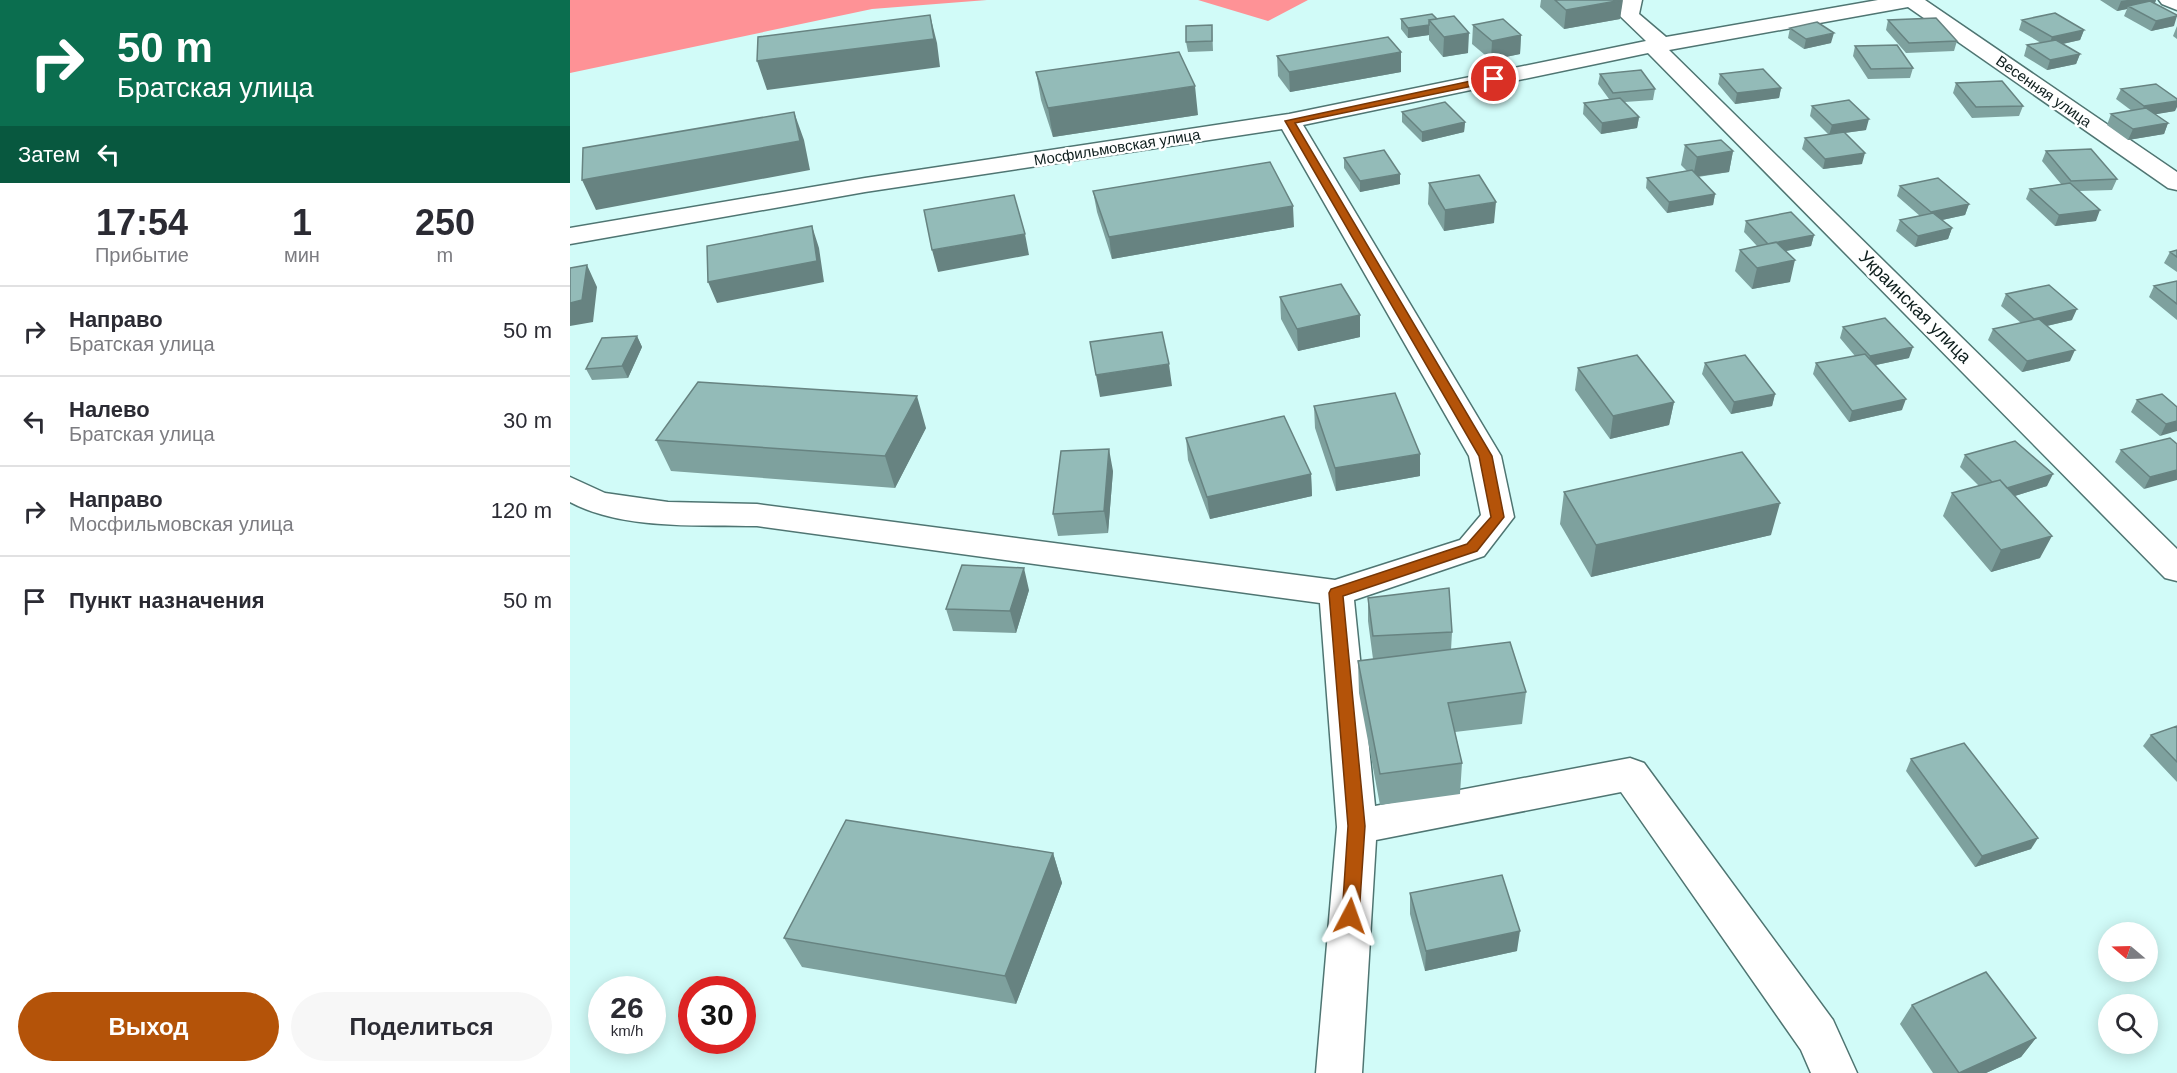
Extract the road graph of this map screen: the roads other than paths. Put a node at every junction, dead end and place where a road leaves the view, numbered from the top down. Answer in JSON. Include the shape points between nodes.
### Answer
{"nodes":[{"id":1,"x":1632,"y":0,"type":"edge"},
{"id":2,"x":1912,"y":0,"type":"edge"},
{"id":3,"x":2169,"y":0,"type":"edge"},
{"id":4,"x":2177,"y":4,"type":"edge"},
{"id":5,"x":1657,"y":45,"type":"junction"},
{"id":6,"x":1289,"y":121,"type":"junction"},
{"id":7,"x":2177,"y":183,"type":"edge"},
{"id":8,"x":570,"y":236,"type":"edge"},
{"id":9,"x":570,"y":488,"type":"edge"},
{"id":10,"x":2177,"y":569,"type":"edge"},
{"id":11,"x":1336,"y":593,"type":"junction"},
{"id":12,"x":1357,"y":826,"type":"junction"},
{"id":13,"x":1339,"y":1073,"type":"edge"},
{"id":14,"x":1834,"y":1073,"type":"edge"}],
"edges":[{"from":1,"to":5,"type":"street","via":[[1629,15]]},
{"from":2,"to":5,"type":"street","name":"Мосфильмовская улица"},
{"from":2,"to":7,"type":"street","name":"Весенняя улица"},
{"from":3,"to":4,"type":"street"},
{"from":5,"to":6,"type":"street","name":"Мосфильмовская улица"},
{"from":5,"to":10,"type":"street","name":"Украинская улица"},
{"from":6,"to":8,"type":"street","name":"Мосфильмовская улица","via":[[865,185]]},
{"from":6,"to":11,"type":"street","via":[[1485,456],[1498,517],[1472,548]]},
{"from":9,"to":11,"type":"street","via":[[598,503],[668,513],[757,514]]},
{"from":11,"to":12,"type":"street"},
{"from":12,"to":13,"type":"street"},
{"from":12,"to":14,"type":"street","via":[[1629,774],[1817,1035]]}]}
